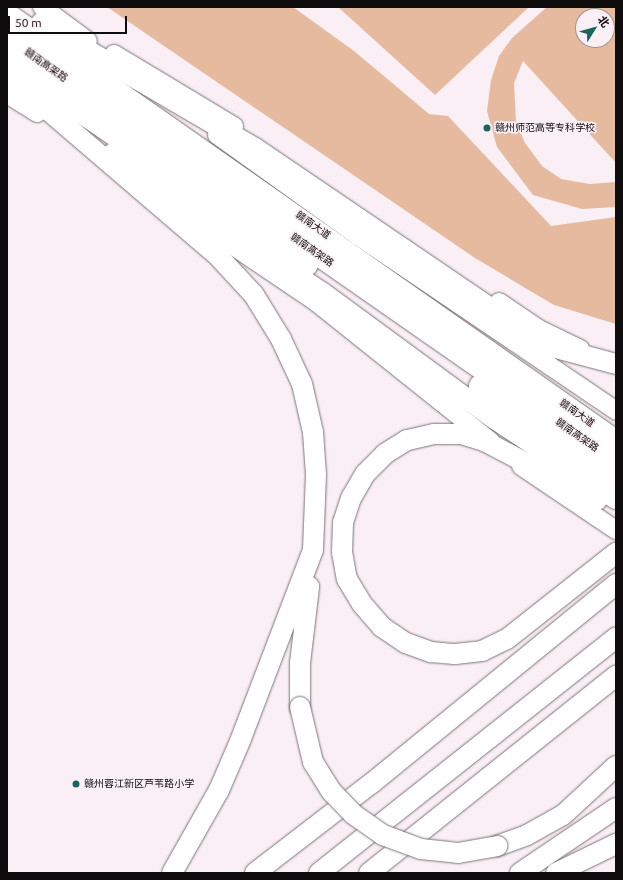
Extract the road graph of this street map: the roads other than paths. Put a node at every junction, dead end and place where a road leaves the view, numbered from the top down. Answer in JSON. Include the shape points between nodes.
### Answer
{"nodes":[{"id":1,"x":14,"y":7,"type":"edge"},
{"id":2,"x":42,"y":7,"type":"edge"},
{"id":3,"x":7,"y":13,"type":"edge"},
{"id":4,"x":76,"y":33,"type":"junction"},
{"id":5,"x":7,"y":38,"type":"edge"},
{"id":6,"x":7,"y":62,"type":"edge"},
{"id":7,"x":137,"y":77,"type":"junction"},
{"id":8,"x":7,"y":82,"type":"edge"},
{"id":9,"x":7,"y":94,"type":"edge"},
{"id":10,"x":43,"y":106,"type":"junction"},
{"id":11,"x":100,"y":156,"type":"junction"},
{"id":12,"x":616,"y":355,"type":"edge"},
{"id":13,"x":616,"y":364,"type":"edge"},
{"id":14,"x":616,"y":411,"type":"edge"},
{"id":15,"x":616,"y":440,"type":"edge"},
{"id":16,"x":490,"y":443,"type":"junction"},
{"id":17,"x":616,"y":462,"type":"edge"},
{"id":18,"x":616,"y":482,"type":"edge"},
{"id":19,"x":616,"y":499,"type":"edge"},
{"id":20,"x":616,"y":511,"type":"edge"},
{"id":21,"x":616,"y":530,"type":"edge"},
{"id":22,"x":314,"y":550,"type":"junction"},
{"id":23,"x":616,"y":553,"type":"edge"},
{"id":24,"x":616,"y":584,"type":"edge"},
{"id":25,"x":616,"y":638,"type":"edge"},
{"id":26,"x":616,"y":676,"type":"edge"},
{"id":27,"x":616,"y":766,"type":"edge"},
{"id":28,"x":616,"y":808,"type":"edge"},
{"id":29,"x":608,"y":848,"type":"edge"},
{"id":30,"x":172,"y":873,"type":"edge"},
{"id":31,"x":255,"y":873,"type":"edge"},
{"id":32,"x":319,"y":873,"type":"edge"},
{"id":33,"x":369,"y":873,"type":"edge"},
{"id":34,"x":520,"y":873,"type":"edge"},
{"id":35,"x":556,"y":873,"type":"edge"}],
"edges":[{"from":1,"to":7,"type":"main road"},
{"from":2,"to":4,"type":"street"},
{"from":3,"to":15,"type":"main road","name":"赣南大道"},
{"from":4,"to":7,"type":"street"},
{"from":4,"to":12,"type":"street","via":[[198,102],[540,329],[586,352]]},
{"from":5,"to":17,"type":"highway","name":"赣南高架路"},
{"from":6,"to":18,"type":"highway","name":"赣南高架路","via":[[314,270]]},
{"from":7,"to":13,"type":"main road","via":[[358,216],[546,345]]},
{"from":7,"to":14,"type":"street","via":[[358,236]]},
{"from":8,"to":10,"type":"main road"},
{"from":9,"to":11,"type":"street"},
{"from":10,"to":11,"type":"main road"},
{"from":10,"to":19,"type":"main road","via":[[323,293],[493,418]]},
{"from":11,"to":16,"type":"street","via":[[316,302]]},
{"from":11,"to":22,"type":"main road","via":[[217,255],[254,295],[281,339],[302,384],[313,432],[316,475]]},
{"from":16,"to":20,"type":"main road"},
{"from":16,"to":21,"type":"street","via":[[545,485]]},
{"from":16,"to":23,"type":"main road","via":[[461,434],[434,434],[407,440],[385,454],[365,474],[351,498],[343,523],[342,552],[347,579],[362,604],[382,627],[406,643],[431,652],[482,651],[534,620]]},
{"from":22,"to":27,"type":"main road","bridge":true,"via":[[300,663],[300,707],[312,762],[331,791],[353,814],[383,835],[421,849],[458,853],[497,846],[527,835],[562,815]]},
{"from":22,"to":30,"type":"main road","via":[[219,790]]},
{"from":24,"to":31,"type":"main road","via":[[372,783]]},
{"from":25,"to":32,"type":"main road"},
{"from":26,"to":33,"type":"main road"},
{"from":28,"to":34,"type":"main road"},
{"from":29,"to":35,"type":"main road"}]}
